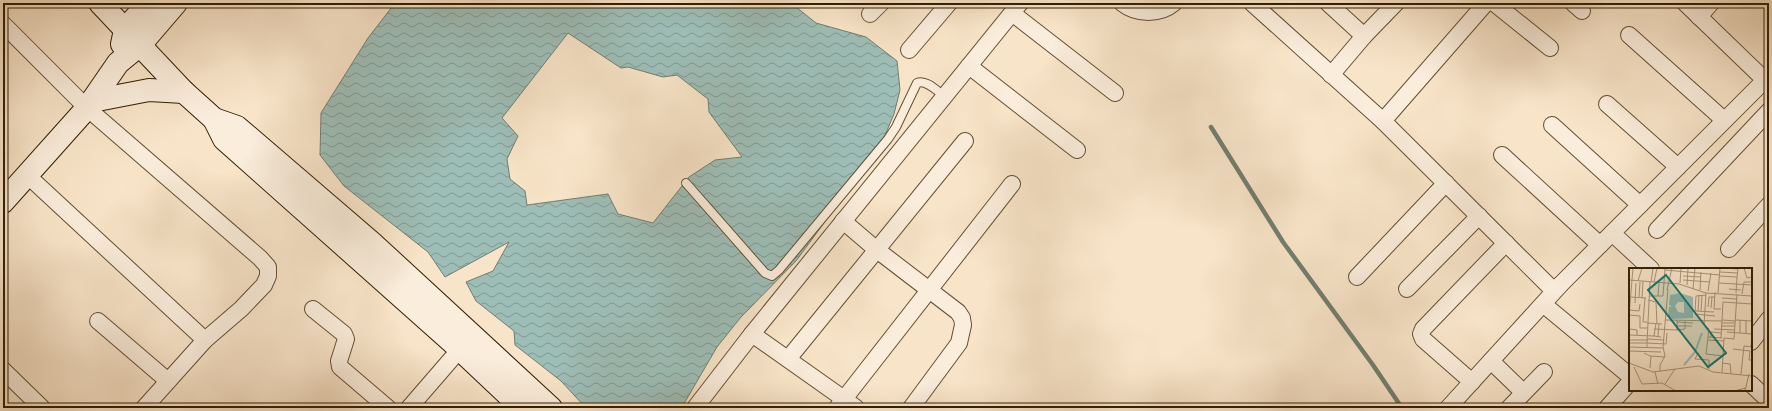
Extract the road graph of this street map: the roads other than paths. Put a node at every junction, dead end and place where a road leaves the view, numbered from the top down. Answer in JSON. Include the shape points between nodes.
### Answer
{"nodes":[{"id":1,"x":100,"y":3,"type":"edge"},
{"id":2,"x":148,"y":3,"type":"edge"},
{"id":3,"x":176,"y":3,"type":"edge"},
{"id":4,"x":949,"y":3,"type":"edge"},
{"id":5,"x":1122,"y":3,"type":"edge"},
{"id":6,"x":1174,"y":3,"type":"edge"},
{"id":7,"x":1252,"y":3,"type":"edge"},
{"id":8,"x":1328,"y":3,"type":"edge"},
{"id":9,"x":1396,"y":3,"type":"edge"},
{"id":10,"x":1486,"y":3,"type":"edge"},
{"id":11,"x":1494,"y":3,"type":"edge"},
{"id":12,"x":1685,"y":3,"type":"edge"},
{"id":13,"x":1710,"y":3,"type":"edge"},
{"id":14,"x":1016,"y":8,"type":"edge"},
{"id":15,"x":1698,"y":17,"type":"junction"},
{"id":16,"x":3,"y":24,"type":"edge"},
{"id":17,"x":124,"y":30,"type":"junction"},
{"id":18,"x":1629,"y":35,"type":"dead end"},
{"id":19,"x":1364,"y":36,"type":"junction"},
{"id":20,"x":140,"y":45,"type":"junction"},
{"id":21,"x":1550,"y":48,"type":"dead end"},
{"id":22,"x":909,"y":50,"type":"dead end"},
{"id":23,"x":118,"y":63,"type":"junction"},
{"id":24,"x":969,"y":66,"type":"junction"},
{"id":25,"x":1331,"y":75,"type":"junction"},
{"id":26,"x":1767,"y":82,"type":"edge"},
{"id":27,"x":184,"y":92,"type":"junction"},
{"id":28,"x":1115,"y":93,"type":"dead end"},
{"id":29,"x":944,"y":96,"type":"junction"},
{"id":30,"x":90,"y":104,"type":"junction"},
{"id":31,"x":1607,"y":104,"type":"dead end"},
{"id":32,"x":1769,"y":111,"type":"edge"},
{"id":33,"x":1724,"y":120,"type":"junction"},
{"id":34,"x":1383,"y":121,"type":"junction"},
{"id":35,"x":1552,"y":125,"type":"dead end"},
{"id":36,"x":965,"y":141,"type":"dead end"},
{"id":37,"x":1076,"y":150,"type":"dead end"},
{"id":38,"x":1502,"y":155,"type":"dead end"},
{"id":39,"x":1678,"y":167,"type":"junction"},
{"id":40,"x":27,"y":175,"type":"junction"},
{"id":41,"x":686,"y":183,"type":"dead end"},
{"id":42,"x":1012,"y":184,"type":"dead end"},
{"id":43,"x":1446,"y":184,"type":"junction"},
{"id":44,"x":3,"y":202,"type":"edge"},
{"id":45,"x":1640,"y":205,"type":"junction"},
{"id":46,"x":1769,"y":205,"type":"edge"},
{"id":47,"x":1479,"y":216,"type":"junction"},
{"id":48,"x":843,"y":221,"type":"junction"},
{"id":49,"x":1658,"y":230,"type":"dead end"},
{"id":50,"x":1612,"y":233,"type":"junction"},
{"id":51,"x":1506,"y":243,"type":"junction"},
{"id":52,"x":1600,"y":246,"type":"junction"},
{"id":53,"x":1729,"y":249,"type":"dead end"},
{"id":54,"x":877,"y":250,"type":"junction"},
{"id":55,"x":1650,"y":268,"type":"edge"},
{"id":56,"x":1357,"y":277,"type":"dead end"},
{"id":57,"x":1560,"y":285,"type":"junction"},
{"id":58,"x":929,"y":289,"type":"junction"},
{"id":59,"x":1407,"y":289,"type":"dead end"},
{"id":60,"x":1543,"y":304,"type":"junction"},
{"id":61,"x":313,"y":310,"type":"dead end"},
{"id":62,"x":1769,"y":318,"type":"edge"},
{"id":63,"x":98,"y":321,"type":"dead end"},
{"id":64,"x":752,"y":334,"type":"junction"},
{"id":65,"x":204,"y":340,"type":"junction"},
{"id":66,"x":1752,"y":341,"type":"edge"},
{"id":67,"x":467,"y":342,"type":"junction"},
{"id":68,"x":788,"y":359,"type":"junction"},
{"id":69,"x":1490,"y":361,"type":"junction"},
{"id":70,"x":3,"y":370,"type":"edge"},
{"id":71,"x":1544,"y":372,"type":"dead end"},
{"id":72,"x":1629,"y":375,"type":"edge"},
{"id":73,"x":168,"y":382,"type":"junction"},
{"id":74,"x":1472,"y":382,"type":"junction"},
{"id":75,"x":1629,"y":383,"type":"edge"},
{"id":76,"x":1752,"y":385,"type":"edge"},
{"id":77,"x":1523,"y":392,"type":"junction"},
{"id":78,"x":1769,"y":401,"type":"edge"},
{"id":79,"x":846,"y":405,"type":"edge"},
{"id":80,"x":1454,"y":405,"type":"edge"},
{"id":81,"x":42,"y":408,"type":"edge"},
{"id":82,"x":144,"y":408,"type":"edge"},
{"id":83,"x":388,"y":408,"type":"edge"},
{"id":84,"x":409,"y":408,"type":"edge"},
{"id":85,"x":522,"y":408,"type":"edge"},
{"id":86,"x":551,"y":408,"type":"edge"},
{"id":87,"x":696,"y":408,"type":"edge"},
{"id":88,"x":911,"y":408,"type":"edge"},
{"id":89,"x":1509,"y":408,"type":"edge"},
{"id":90,"x":1607,"y":408,"type":"edge"}],
"edges":[{"from":1,"to":17,"type":"street"},
{"from":2,"to":17,"type":"street"},
{"from":3,"to":20,"type":"street"},
{"from":4,"to":22,"type":"street"},
{"from":5,"to":6,"type":"street","via":[[1132,9],[1147,12],[1163,9]]},
{"from":7,"to":25,"type":"street"},
{"from":8,"to":19,"type":"street"},
{"from":9,"to":19,"type":"street"},
{"from":10,"to":34,"type":"street"},
{"from":11,"to":21,"type":"street"},
{"from":12,"to":15,"type":"street"},
{"from":13,"to":15,"type":"street"},
{"from":14,"to":24,"type":"street"},
{"from":14,"to":28,"type":"street"},
{"from":15,"to":26,"type":"street"},
{"from":16,"to":30,"type":"street"},
{"from":17,"to":20,"type":"street"},
{"from":17,"to":23,"type":"street"},
{"from":18,"to":33,"type":"street"},
{"from":19,"to":25,"type":"street"},
{"from":20,"to":23,"type":"street"},
{"from":20,"to":27,"type":"street"},
{"from":23,"to":30,"type":"street"},
{"from":24,"to":29,"type":"street"},
{"from":24,"to":37,"type":"street"},
{"from":25,"to":34,"type":"street"},
{"from":26,"to":33,"type":"street"},
{"from":27,"to":30,"type":"street","via":[[149,90]]},
{"from":27,"to":67,"type":"street","via":[[214,118],[224,139]]},
{"from":29,"to":41,"type":"lane","via":[[925,83],[917,83],[888,139],[772,276],[765,273]]},
{"from":29,"to":48,"type":"street"},
{"from":30,"to":40,"type":"street"},
{"from":30,"to":65,"type":"street","via":[[268,267],[264,285],[241,309]]},
{"from":31,"to":39,"type":"street"},
{"from":32,"to":49,"type":"street"},
{"from":33,"to":39,"type":"street"},
{"from":34,"to":43,"type":"street"},
{"from":35,"to":45,"type":"street"},
{"from":36,"to":54,"type":"street"},
{"from":38,"to":52,"type":"street"},
{"from":39,"to":45,"type":"street"},
{"from":40,"to":44,"type":"street"},
{"from":40,"to":65,"type":"street"},
{"from":42,"to":58,"type":"street"},
{"from":43,"to":47,"type":"street"},
{"from":43,"to":56,"type":"street"},
{"from":45,"to":50,"type":"street"},
{"from":46,"to":53,"type":"street"},
{"from":47,"to":51,"type":"street"},
{"from":47,"to":59,"type":"street"},
{"from":48,"to":54,"type":"street"},
{"from":48,"to":64,"type":"street"},
{"from":50,"to":52,"type":"street"},
{"from":50,"to":55,"type":"street"},
{"from":51,"to":57,"type":"street","via":[[1554,291]]},
{"from":51,"to":74,"type":"street","via":[[1421,334],[1423,339]]},
{"from":52,"to":57,"type":"street"},
{"from":54,"to":58,"type":"street"},
{"from":54,"to":68,"type":"street"},
{"from":57,"to":60,"type":"street"},
{"from":58,"to":79,"type":"street"},
{"from":58,"to":88,"type":"street","via":[[958,312],[963,325],[959,343]]},
{"from":60,"to":69,"type":"street"},
{"from":60,"to":72,"type":"street"},
{"from":61,"to":83,"type":"street","via":[[344,334],[346,339],[339,361],[340,367]]},
{"from":62,"to":66,"type":"street"},
{"from":63,"to":73,"type":"street"},
{"from":64,"to":68,"type":"street"},
{"from":64,"to":87,"type":"street"},
{"from":65,"to":73,"type":"street"},
{"from":67,"to":84,"type":"street"},
{"from":67,"to":85,"type":"street"},
{"from":67,"to":86,"type":"street"},
{"from":68,"to":79,"type":"street"},
{"from":69,"to":74,"type":"street"},
{"from":69,"to":77,"type":"street"},
{"from":70,"to":81,"type":"street"},
{"from":71,"to":77,"type":"street"},
{"from":73,"to":82,"type":"street"},
{"from":74,"to":80,"type":"street"},
{"from":75,"to":90,"type":"street"},
{"from":76,"to":78,"type":"street"},
{"from":77,"to":89,"type":"street"}]}
